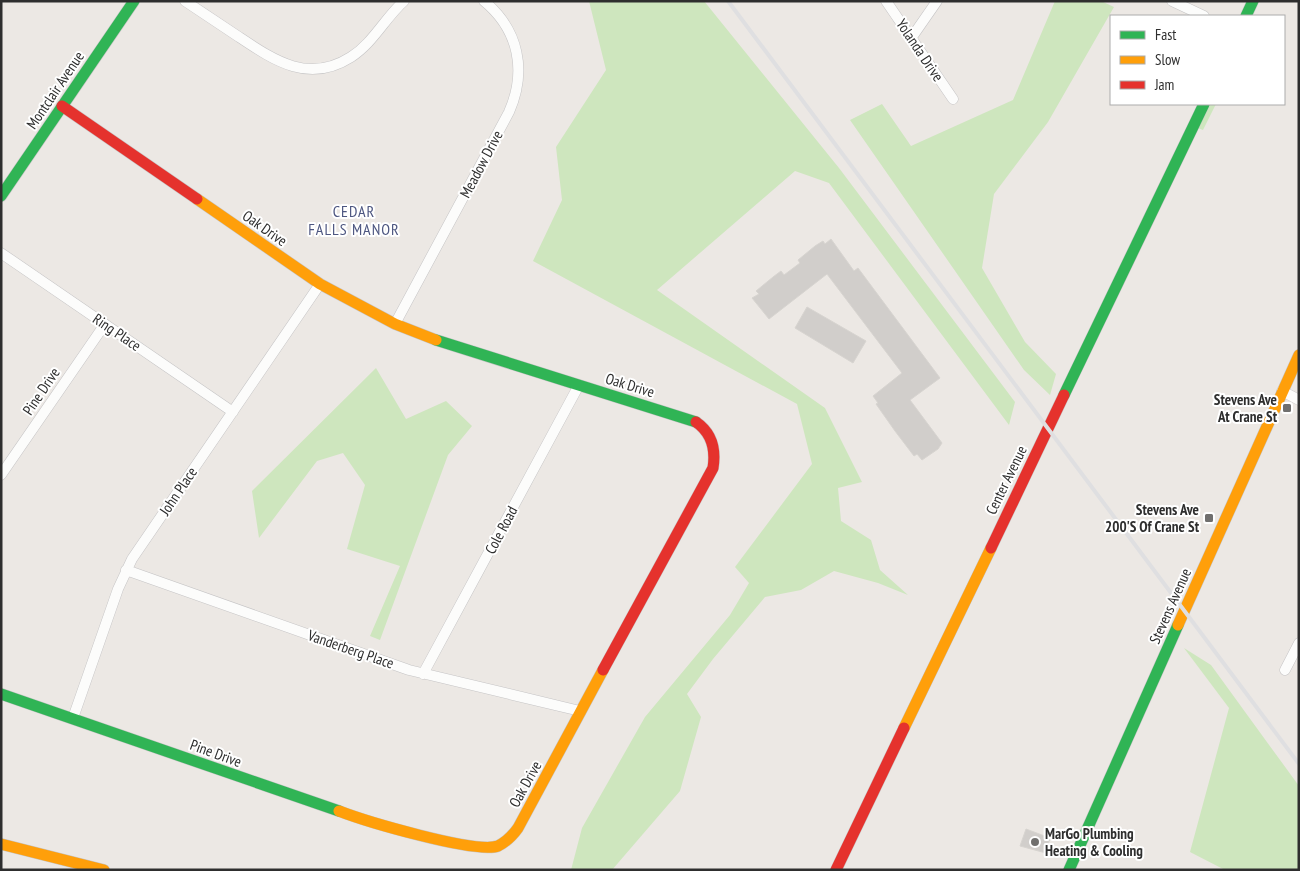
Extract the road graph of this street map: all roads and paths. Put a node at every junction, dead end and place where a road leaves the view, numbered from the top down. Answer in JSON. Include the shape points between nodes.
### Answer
{"nodes":[{"id":1,"x":134,"y":1,"type":"edge"},
{"id":2,"x":184,"y":1,"type":"edge"},
{"id":3,"x":404,"y":1,"type":"edge"},
{"id":4,"x":484,"y":1,"type":"edge"},
{"id":5,"x":886,"y":1,"type":"edge"},
{"id":6,"x":937,"y":1,"type":"edge"},
{"id":7,"x":1172,"y":1,"type":"edge"},
{"id":8,"x":1253,"y":1,"type":"edge"},
{"id":9,"x":1202,"y":15,"type":"edge"},
{"id":10,"x":1246,"y":15,"type":"edge"},
{"id":11,"x":912,"y":37,"type":"junction"},
{"id":12,"x":953,"y":98,"type":"dead end"},
{"id":13,"x":1204,"y":105,"type":"edge"},
{"id":14,"x":62,"y":106,"type":"junction"},
{"id":15,"x":1,"y":196,"type":"edge"},
{"id":16,"x":1,"y":253,"type":"edge"},
{"id":17,"x":320,"y":284,"type":"junction"},
{"id":18,"x":105,"y":324,"type":"junction"},
{"id":19,"x":395,"y":324,"type":"junction"},
{"id":20,"x":1299,"y":355,"type":"edge"},
{"id":21,"x":579,"y":385,"type":"junction"},
{"id":22,"x":1282,"y":391,"type":"junction"},
{"id":23,"x":1299,"y":400,"type":"edge"},
{"id":24,"x":233,"y":412,"type":"junction"},
{"id":25,"x":1,"y":475,"type":"edge"},
{"id":26,"x":126,"y":570,"type":"junction"},
{"id":27,"x":1299,"y":643,"type":"edge"},
{"id":28,"x":1285,"y":670,"type":"dead end"},
{"id":29,"x":423,"y":674,"type":"junction"},
{"id":30,"x":1,"y":694,"type":"edge"},
{"id":31,"x":580,"y":711,"type":"junction"},
{"id":32,"x":73,"y":718,"type":"junction"},
{"id":33,"x":422,"y":836,"type":"joint"},
{"id":34,"x":1,"y":844,"type":"edge"},
{"id":35,"x":104,"y":870,"type":"edge"},
{"id":36,"x":836,"y":870,"type":"edge"},
{"id":37,"x":1069,"y":870,"type":"edge"}],
"edges":[{"from":1,"to":14,"type":"street","name":"Montclair Avenue"},
{"from":2,"to":3,"type":"street","via":[[271,59],[290,67],[309,69],[331,66],[352,56]]},
{"from":4,"to":19,"type":"street","name":"Meadow Drive","via":[[501,18],[514,40],[519,64],[516,94]]},
{"from":5,"to":11,"type":"street","name":"Yolanda Drive"},
{"from":6,"to":11,"type":"street"},
{"from":7,"to":9,"type":"street"},
{"from":8,"to":10,"type":"street"},
{"from":11,"to":12,"type":"street","name":"Yolanda Drive"},
{"from":13,"to":36,"type":"street","name":"Center Avenue"},
{"from":14,"to":15,"type":"street","name":"Montclair Avenue"},
{"from":14,"to":17,"type":"street","name":"Oak Drive"},
{"from":16,"to":18,"type":"street","name":"Ring Place"},
{"from":17,"to":19,"type":"street","name":"Oak Drive"},
{"from":17,"to":24,"type":"street","name":"John Place"},
{"from":18,"to":24,"type":"street","name":"Ring Place"},
{"from":18,"to":25,"type":"street","name":"Pine Drive"},
{"from":19,"to":21,"type":"street","name":"Oak Drive","via":[[455,348]]},
{"from":20,"to":22,"type":"street","name":"Stevens Avenue"},
{"from":21,"to":29,"type":"street","name":"Cole Road"},
{"from":21,"to":31,"type":"street","name":"Oak Drive","via":[[694,420],[707,430],[716,453],[714,468]]},
{"from":22,"to":23,"type":"street"},
{"from":22,"to":37,"type":"street","name":"Stevens Avenue"},
{"from":24,"to":26,"type":"street","name":"John Place"},
{"from":26,"to":29,"type":"street","name":"Vanderberg Place"},
{"from":26,"to":32,"type":"street","name":"John Place"},
{"from":27,"to":28,"type":"street"},
{"from":29,"to":31,"type":"street","name":"Vanderberg Place"},
{"from":30,"to":32,"type":"street","name":"Pine Drive"},
{"from":31,"to":33,"type":"street","name":"Oak Drive","via":[[545,781],[518,828],[507,840],[484,848]]},
{"from":32,"to":33,"type":"street","name":"Pine Drive","via":[[344,814]]},
{"from":34,"to":35,"type":"street"}]}
